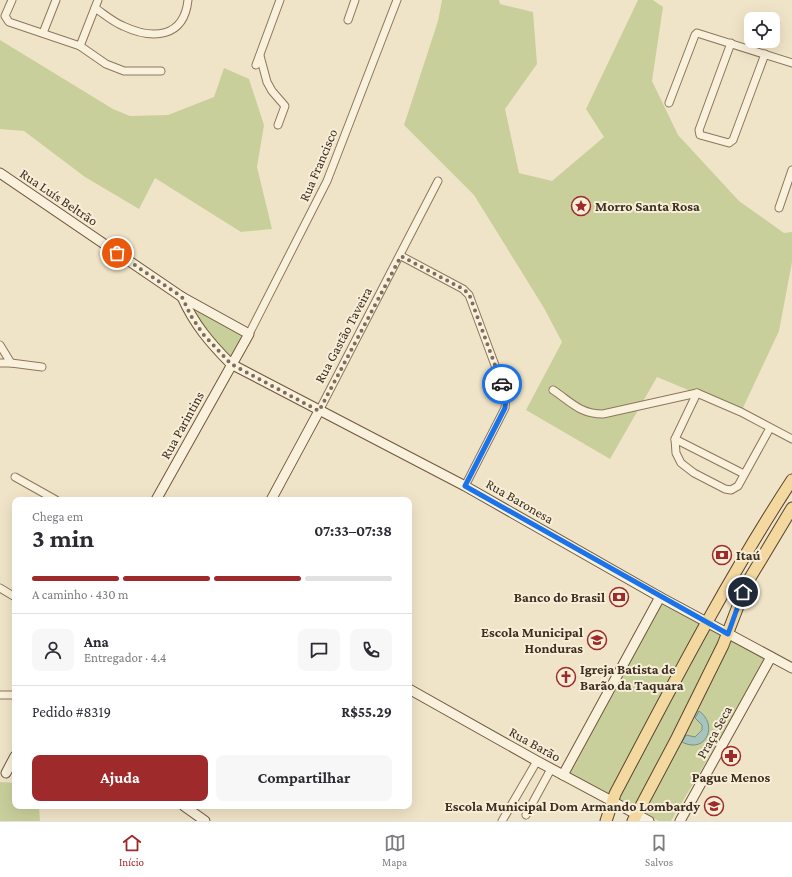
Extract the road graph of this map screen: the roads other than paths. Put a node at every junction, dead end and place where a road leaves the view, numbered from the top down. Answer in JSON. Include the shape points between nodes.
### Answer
{"nodes":[{"id":1,"x":12,"y":0,"type":"edge"},
{"id":2,"x":56,"y":0,"type":"edge"},
{"id":3,"x":98,"y":0,"type":"edge"},
{"id":4,"x":280,"y":0,"type":"edge"},
{"id":5,"x":355,"y":0,"type":"edge"},
{"id":6,"x":397,"y":0,"type":"edge"},
{"id":7,"x":185,"y":1,"type":"edge"},
{"id":8,"x":95,"y":8,"type":"junction"},
{"id":9,"x":348,"y":20,"type":"dead end"},
{"id":10,"x":43,"y":33,"type":"junction"},
{"id":11,"x":731,"y":43,"type":"junction"},
{"id":12,"x":80,"y":46,"type":"junction"},
{"id":13,"x":765,"y":54,"type":"junction"},
{"id":14,"x":260,"y":56,"type":"junction"},
{"id":15,"x":792,"y":63,"type":"edge"},
{"id":16,"x":256,"y":65,"type":"dead end"},
{"id":17,"x":161,"y":71,"type":"dead end"},
{"id":18,"x":669,"y":103,"type":"dead end"},
{"id":19,"x":278,"y":125,"type":"dead end"},
{"id":20,"x":792,"y":170,"type":"edge"},
{"id":21,"x":0,"y":173,"type":"edge"},
{"id":22,"x":438,"y":181,"type":"dead end"},
{"id":23,"x":779,"y":208,"type":"dead end"},
{"id":24,"x":401,"y":256,"type":"junction"},
{"id":25,"x":191,"y":307,"type":"junction"},
{"id":26,"x":249,"y":334,"type":"junction"},
{"id":27,"x":0,"y":345,"type":"edge"},
{"id":28,"x":0,"y":363,"type":"edge"},
{"id":29,"x":12,"y":363,"type":"junction"},
{"id":30,"x":231,"y":364,"type":"junction"},
{"id":31,"x":42,"y":367,"type":"dead end"},
{"id":32,"x":554,"y":390,"type":"dead end"},
{"id":33,"x":697,"y":393,"type":"junction"},
{"id":34,"x":319,"y":411,"type":"junction"},
{"id":35,"x":770,"y":428,"type":"junction"},
{"id":36,"x":675,"y":439,"type":"junction"},
{"id":37,"x":792,"y":439,"type":"edge"},
{"id":38,"x":744,"y":474,"type":"junction"},
{"id":39,"x":15,"y":477,"type":"dead end"},
{"id":40,"x":792,"y":480,"type":"edge"},
{"id":41,"x":465,"y":486,"type":"junction"},
{"id":42,"x":51,"y":497,"type":"edge"},
{"id":43,"x":158,"y":497,"type":"edge"},
{"id":44,"x":273,"y":497,"type":"edge"},
{"id":45,"x":792,"y":508,"type":"edge"},
{"id":46,"x":0,"y":588,"type":"edge"},
{"id":47,"x":12,"y":595,"type":"edge"},
{"id":48,"x":660,"y":597,"type":"junction"},
{"id":49,"x":707,"y":622,"type":"junction"},
{"id":50,"x":728,"y":634,"type":"junction"},
{"id":51,"x":772,"y":657,"type":"junction"},
{"id":52,"x":792,"y":668,"type":"edge"},
{"id":53,"x":412,"y":691,"type":"edge"},
{"id":54,"x":12,"y":695,"type":"edge"},
{"id":55,"x":0,"y":696,"type":"edge"},
{"id":56,"x":537,"y":761,"type":"junction"},
{"id":57,"x":12,"y":762,"type":"edge"},
{"id":58,"x":552,"y":769,"type":"junction"},
{"id":59,"x":7,"y":773,"type":"edge"},
{"id":60,"x":563,"y":775,"type":"junction"},
{"id":61,"x":612,"y":801,"type":"junction"},
{"id":62,"x":188,"y":809,"type":"edge"},
{"id":63,"x":526,"y":815,"type":"dead end"},
{"id":64,"x":635,"y":818,"type":"edge"},
{"id":65,"x":205,"y":821,"type":"edge"},
{"id":66,"x":502,"y":821,"type":"edge"},
{"id":67,"x":606,"y":821,"type":"edge"},
{"id":68,"x":649,"y":821,"type":"edge"},
{"id":69,"x":680,"y":821,"type":"edge"}],
"edges":[{"from":1,"to":10,"type":"street","via":[[5,16],[7,20]]},
{"from":2,"to":10,"type":"street"},
{"from":3,"to":8,"type":"street"},
{"from":4,"to":14,"type":"street"},
{"from":5,"to":9,"type":"street"},
{"from":6,"to":26,"type":"street","name":"Rua Francisco","via":[[327,181]]},
{"from":7,"to":8,"type":"street","via":[[187,10],[181,23],[173,31],[164,33],[150,33],[122,26]]},
{"from":8,"to":12,"type":"street"},
{"from":10,"to":12,"type":"street"},
{"from":11,"to":13,"type":"street"},
{"from":11,"to":13,"type":"street","via":[[699,130],[700,135],[729,143],[733,140]]},
{"from":11,"to":18,"type":"street","via":[[697,33]]},
{"from":12,"to":17,"type":"street","via":[[106,64],[124,71]]},
{"from":13,"to":15,"type":"street"},
{"from":14,"to":16,"type":"street"},
{"from":14,"to":19,"type":"street","via":[[267,82],[285,106]]},
{"from":20,"to":23,"type":"street"},
{"from":21,"to":25,"type":"street","name":"Rua Luís Beltrão","via":[[182,297]]},
{"from":22,"to":24,"type":"street","name":"Rua Gastão Taveira"},
{"from":24,"to":34,"type":"street","name":"Rua Gastão Taveira"},
{"from":24,"to":41,"type":"street","via":[[469,294],[506,395],[505,408]]},
{"from":25,"to":26,"type":"street","name":"Rua Luís Beltrão"},
{"from":25,"to":30,"type":"street","name":"Rua Luís Beltrão","via":[[208,341]]},
{"from":26,"to":30,"type":"street"},
{"from":27,"to":29,"type":"street"},
{"from":28,"to":29,"type":"street"},
{"from":29,"to":31,"type":"street"},
{"from":30,"to":34,"type":"street","name":"Rua Baronesa"},
{"from":30,"to":43,"type":"street","name":"Rua Parintins"},
{"from":32,"to":33,"type":"street","via":[[590,414],[603,414]]},
{"from":33,"to":35,"type":"street"},
{"from":33,"to":36,"type":"street"},
{"from":34,"to":41,"type":"street","name":"Rua Baronesa"},
{"from":34,"to":44,"type":"street","name":"Rua Gastão Taveira"},
{"from":35,"to":37,"type":"street"},
{"from":35,"to":38,"type":"street"},
{"from":36,"to":38,"type":"street"},
{"from":36,"to":38,"type":"street","via":[[676,453],[681,463],[694,473],[730,490],[738,486]]},
{"from":39,"to":42,"type":"street"},
{"from":40,"to":49,"type":"main road"},
{"from":41,"to":48,"type":"street","name":"Rua Baronesa"},
{"from":45,"to":50,"type":"main road","via":[[747,582]]},
{"from":46,"to":47,"type":"street"},
{"from":48,"to":49,"type":"street","name":"Rua Baronesa"},
{"from":48,"to":60,"type":"street"},
{"from":49,"to":50,"type":"street","name":"Rua Baronesa"},
{"from":49,"to":61,"type":"main road"},
{"from":50,"to":51,"type":"street","name":"Rua Baronesa"},
{"from":50,"to":64,"type":"main road"},
{"from":51,"to":52,"type":"street","name":"Rua Baronesa"},
{"from":51,"to":69,"type":"street","name":"Praça Seca"},
{"from":53,"to":56,"type":"street","name":"Rua Barão"},
{"from":54,"to":55,"type":"street"},
{"from":56,"to":58,"type":"street","name":"Rua Barão"},
{"from":56,"to":66,"type":"street"},
{"from":57,"to":59,"type":"street"},
{"from":58,"to":60,"type":"street","name":"Rua Barão"},
{"from":58,"to":63,"type":"street"},
{"from":60,"to":61,"type":"street","name":"Rua Barão"},
{"from":61,"to":64,"type":"street","name":"Rua Barão"},
{"from":61,"to":67,"type":"main road"},
{"from":62,"to":65,"type":"street"},
{"from":64,"to":68,"type":"street","name":"Rua Barão"}]}
